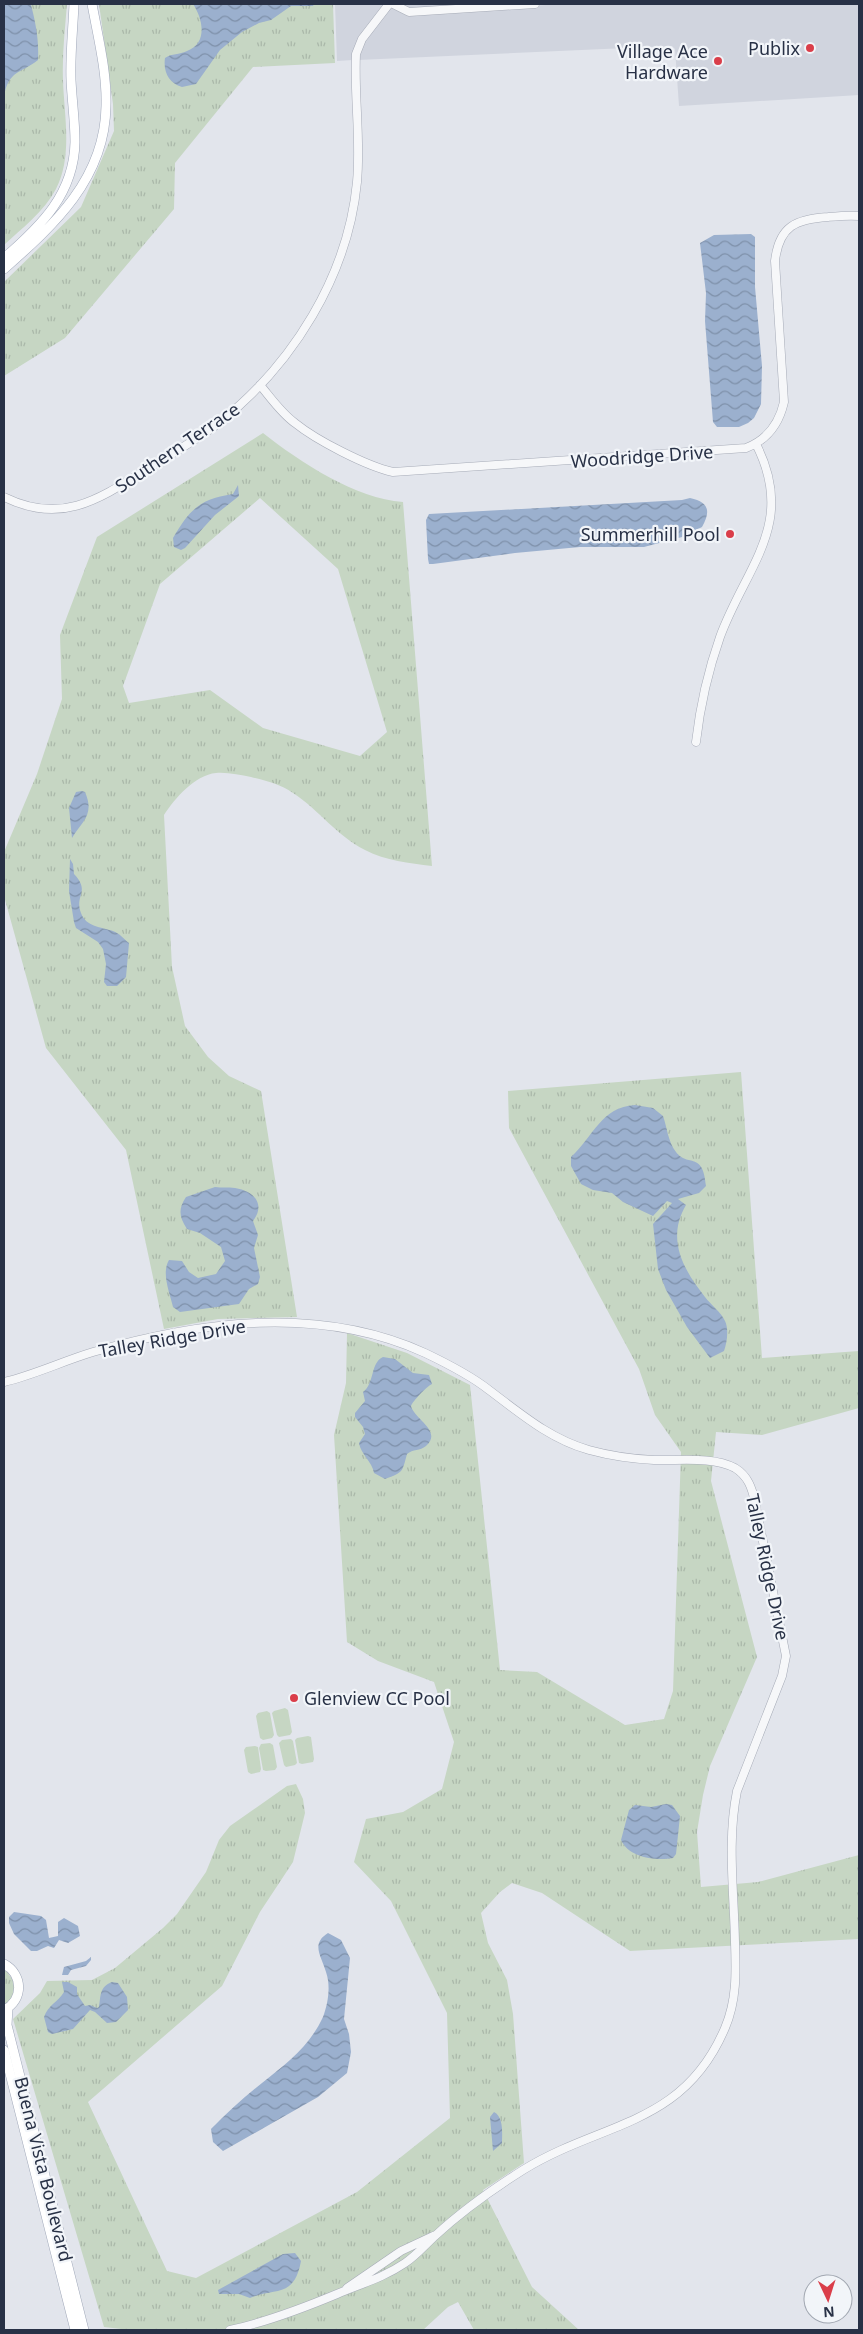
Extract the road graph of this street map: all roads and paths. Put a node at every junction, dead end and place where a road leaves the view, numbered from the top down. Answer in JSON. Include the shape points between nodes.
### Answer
{"nodes":[{"id":1,"x":74,"y":4,"type":"edge"},
{"id":2,"x":92,"y":4,"type":"edge"},
{"id":3,"x":391,"y":4,"type":"edge"},
{"id":4,"x":535,"y":4,"type":"edge"},
{"id":5,"x":857,"y":215,"type":"edge"},
{"id":6,"x":4,"y":258,"type":"edge"},
{"id":7,"x":4,"y":269,"type":"edge"},
{"id":8,"x":260,"y":385,"type":"junction"},
{"id":9,"x":756,"y":444,"type":"junction"},
{"id":10,"x":4,"y":497,"type":"edge"},
{"id":11,"x":696,"y":742,"type":"dead end"},
{"id":12,"x":14,"y":1380,"type":"junction"},
{"id":13,"x":4,"y":1382,"type":"edge"},
{"id":14,"x":4,"y":1386,"type":"edge"},
{"id":15,"x":4,"y":1964,"type":"edge"},
{"id":16,"x":6,"y":2009,"type":"edge"},
{"id":17,"x":4,"y":2050,"type":"edge"},
{"id":18,"x":44,"y":2170,"type":"junction"},
{"id":19,"x":34,"y":2172,"type":"junction"},
{"id":20,"x":435,"y":2236,"type":"junction"},
{"id":21,"x":339,"y":2293,"type":"junction"},
{"id":22,"x":75,"y":2330,"type":"edge"},
{"id":23,"x":84,"y":2330,"type":"edge"},
{"id":24,"x":230,"y":2330,"type":"edge"}],
"edges":[{"from":1,"to":6,"type":"main road","via":[[71,80],[75,142],[71,171],[63,193],[45,221]]},
{"from":2,"to":7,"type":"main road","via":[[106,91],[105,122],[98,151],[62,216]]},
{"from":3,"to":4,"type":"street","via":[[409,12]]},
{"from":3,"to":8,"type":"street","name":"Southern Terrace","via":[[362,39],[356,54],[359,157],[352,211],[340,255],[314,314],[281,363]]},
{"from":5,"to":9,"type":"street","via":[[805,219],[789,228],[779,241],[775,261],[784,402],[777,422]]},
{"from":8,"to":9,"type":"street","name":"Woodridge Drive","via":[[301,427],[369,464],[393,472],[738,449]]},
{"from":8,"to":10,"type":"street","name":"Southern Terrace","via":[[202,434],[88,504],[40,509]]},
{"from":9,"to":11,"type":"street","via":[[769,473],[769,527],[720,638],[707,682]]},
{"from":12,"to":13,"type":"street","name":"Talley Ridge Drive"},
{"from":12,"to":14,"type":"street","name":"Talley Ridge Drive"},
{"from":12,"to":20,"type":"street","name":"Talley Ridge Drive","via":[[92,1352],[173,1334],[278,1321],[326,1324],[376,1335],[426,1353],[487,1388],[535,1425],[587,1449],[616,1456],[724,1464],[741,1472],[748,1480],[759,1519],[786,1656],[782,1676],[737,1791],[734,1807],[731,1842],[736,1982],[724,2029],[702,2068],[655,2111],[560,2150],[525,2169],[480,2199]]},
{"from":15,"to":16,"type":"main road","via":[[15,1972],[19,1987],[14,2002]]},
{"from":16,"to":18,"type":"main road","name":"Buena Vista Boulevard","via":[[7,2025]]},
{"from":17,"to":19,"type":"main road","name":"Buena Vista Boulevard"},
{"from":18,"to":19,"type":"main road"},
{"from":18,"to":23,"type":"main road","name":"Buena Vista Boulevard"},
{"from":19,"to":22,"type":"main road","name":"Buena Vista Boulevard"},
{"from":20,"to":21,"type":"street","name":"Talley Ridge Drive","via":[[401,2250]]},
{"from":20,"to":21,"type":"street","name":"Talley Ridge Drive","via":[[424,2249],[390,2273]]},
{"from":21,"to":24,"type":"street","name":"Talley Ridge Drive","via":[[287,2315]]}]}
